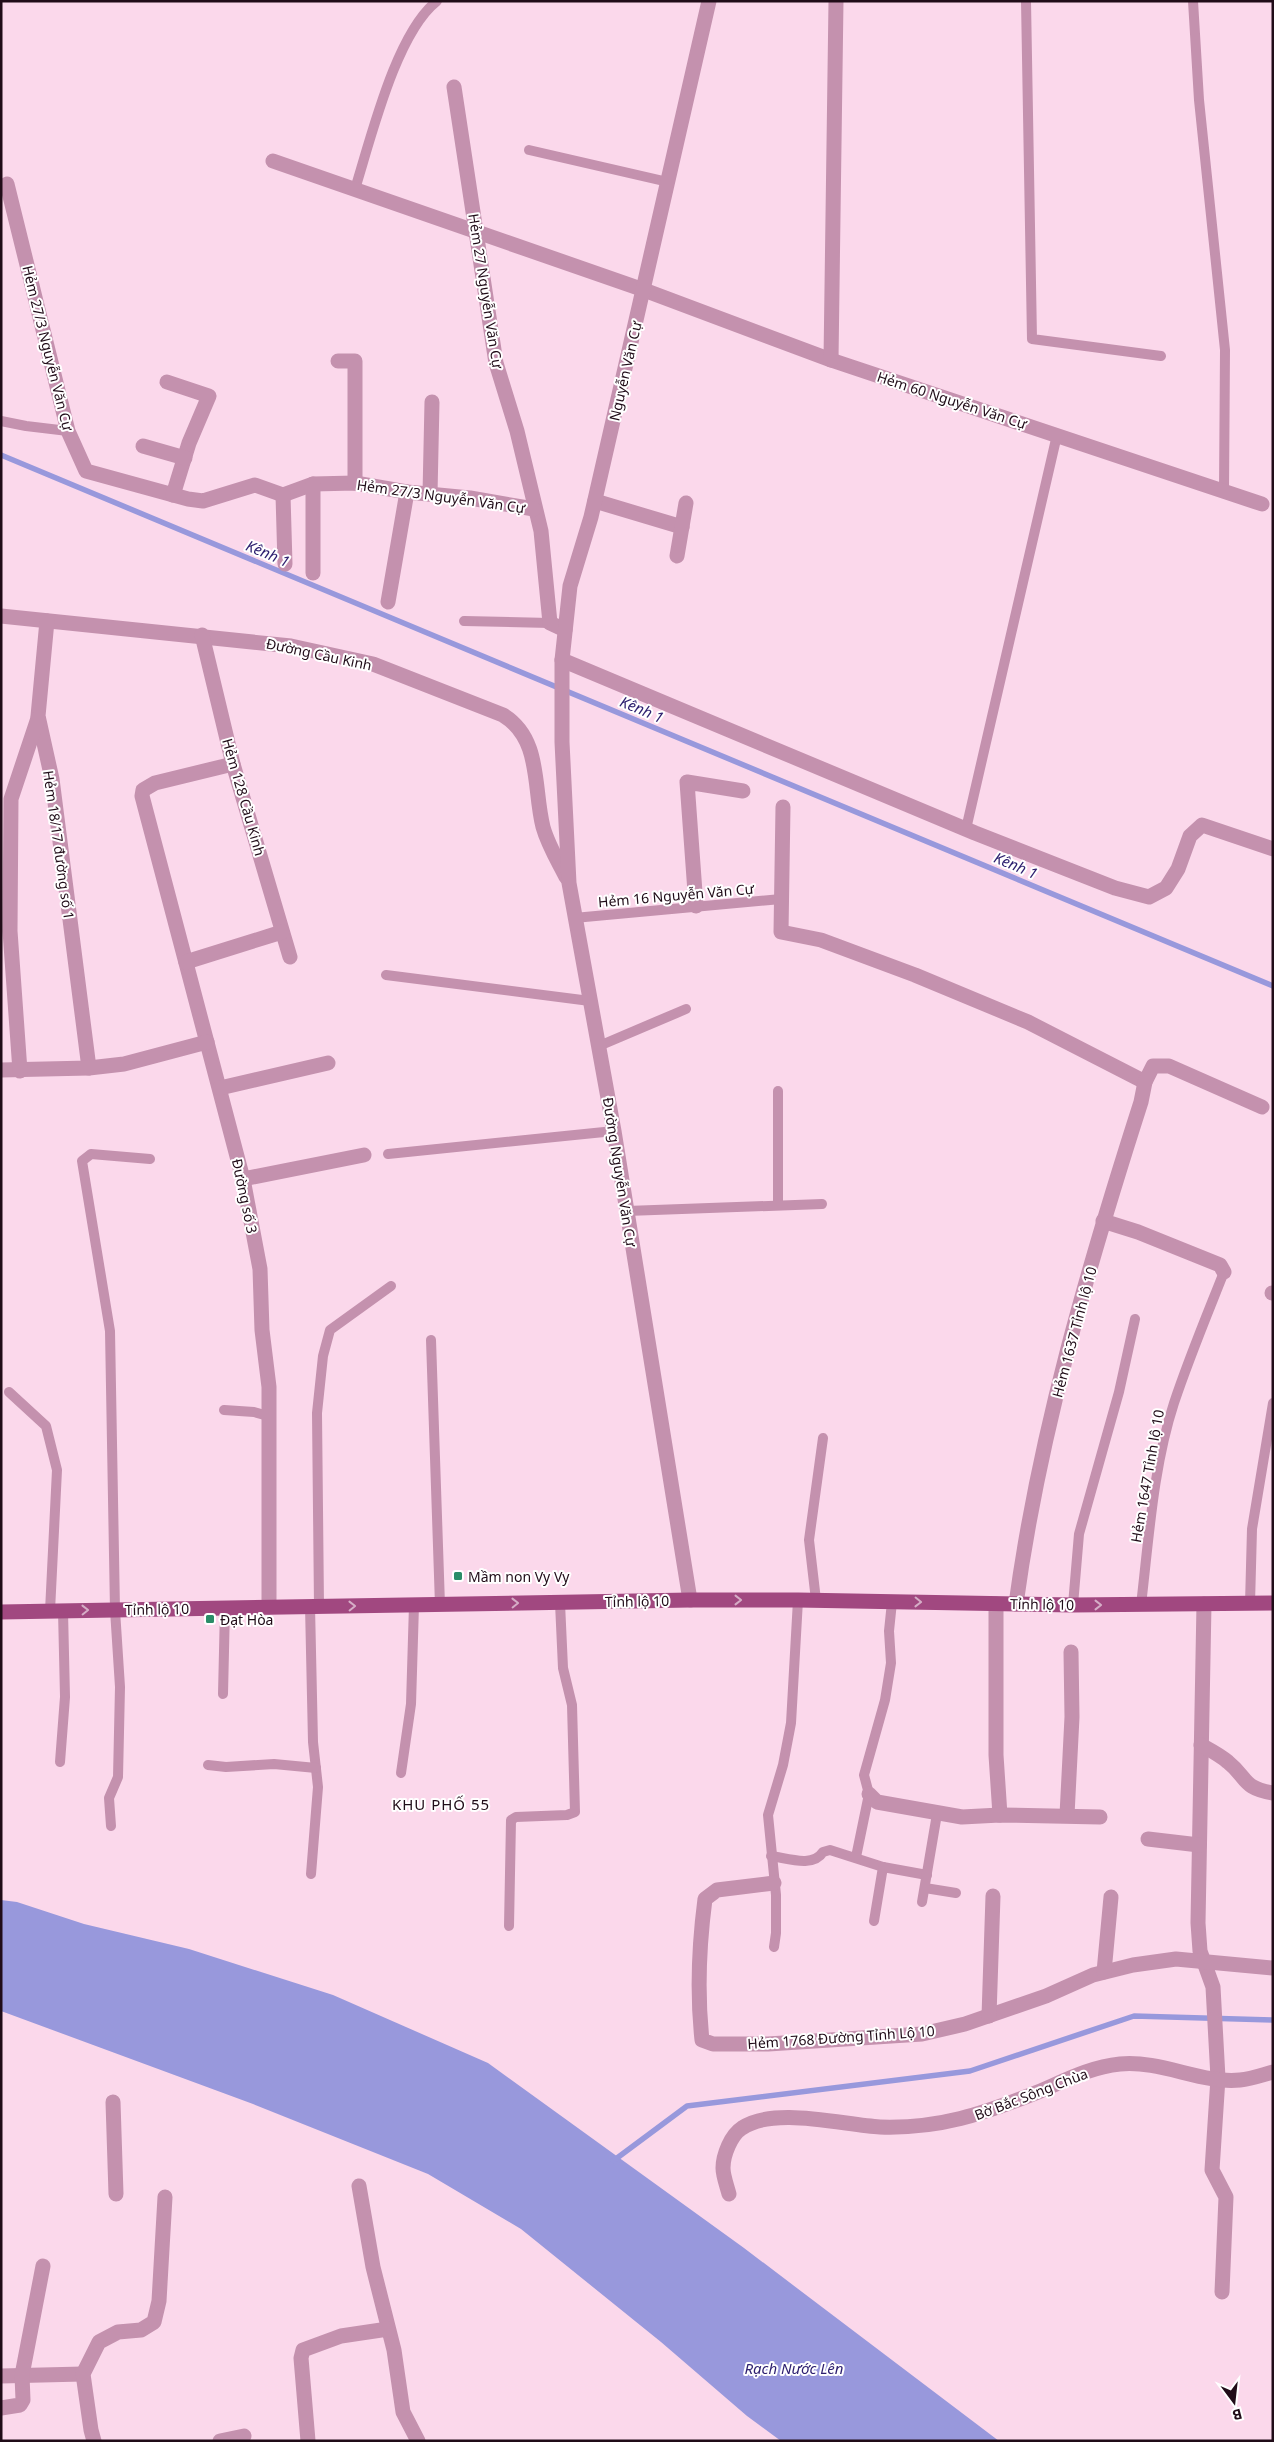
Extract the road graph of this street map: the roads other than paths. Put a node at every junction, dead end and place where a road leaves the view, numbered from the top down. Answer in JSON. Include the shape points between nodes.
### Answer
{"nodes":[{"id":1,"x":437,"y":1,"type":"edge"},
{"id":2,"x":709,"y":1,"type":"edge"},
{"id":3,"x":836,"y":1,"type":"edge"},
{"id":4,"x":1026,"y":1,"type":"edge"},
{"id":5,"x":1193,"y":1,"type":"edge"},
{"id":6,"x":454,"y":87,"type":"dead end"},
{"id":7,"x":529,"y":150,"type":"dead end"},
{"id":8,"x":273,"y":161,"type":"dead end"},
{"id":9,"x":668,"y":182,"type":"junction"},
{"id":10,"x":7,"y":184,"type":"dead end"},
{"id":11,"x":355,"y":189,"type":"junction"},
{"id":12,"x":475,"y":230,"type":"junction"},
{"id":13,"x":644,"y":290,"type":"junction"},
{"id":14,"x":1161,"y":356,"type":"dead end"},
{"id":15,"x":831,"y":360,"type":"junction"},
{"id":16,"x":338,"y":361,"type":"dead end"},
{"id":17,"x":167,"y":382,"type":"dead end"},
{"id":18,"x":432,"y":402,"type":"dead end"},
{"id":19,"x":1,"y":421,"type":"edge"},
{"id":20,"x":68,"y":431,"type":"junction"},
{"id":21,"x":1057,"y":435,"type":"junction"},
{"id":22,"x":143,"y":446,"type":"dead end"},
{"id":23,"x":185,"y":458,"type":"junction"},
{"id":24,"x":355,"y":483,"type":"junction"},
{"id":25,"x":313,"y":484,"type":"junction"},
{"id":26,"x":1224,"y":490,"type":"junction"},
{"id":27,"x":407,"y":492,"type":"junction"},
{"id":28,"x":430,"y":494,"type":"junction"},
{"id":29,"x":173,"y":495,"type":"junction"},
{"id":30,"x":283,"y":495,"type":"junction"},
{"id":31,"x":595,"y":501,"type":"junction"},
{"id":32,"x":686,"y":503,"type":"dead end"},
{"id":33,"x":1262,"y":504,"type":"dead end"},
{"id":34,"x":534,"y":509,"type":"junction"},
{"id":35,"x":682,"y":527,"type":"junction"},
{"id":36,"x":676,"y":556,"type":"dead end"},
{"id":37,"x":285,"y":564,"type":"dead end"},
{"id":38,"x":313,"y":573,"type":"dead end"},
{"id":39,"x":388,"y":602,"type":"dead end"},
{"id":40,"x":1,"y":616,"type":"edge"},
{"id":41,"x":464,"y":621,"type":"dead end"},
{"id":42,"x":47,"y":622,"type":"junction"},
{"id":43,"x":550,"y":623,"type":"junction"},
{"id":44,"x":565,"y":630,"type":"junction"},
{"id":45,"x":202,"y":635,"type":"junction"},
{"id":46,"x":562,"y":660,"type":"junction"},
{"id":47,"x":38,"y":716,"type":"junction"},
{"id":48,"x":562,"y":742,"type":"joint"},
{"id":49,"x":233,"y":764,"type":"junction"},
{"id":50,"x":743,"y":791,"type":"dead end"},
{"id":51,"x":783,"y":807,"type":"dead end"},
{"id":52,"x":966,"y":829,"type":"junction"},
{"id":53,"x":1273,"y":849,"type":"edge"},
{"id":54,"x":569,"y":883,"type":"junction"},
{"id":55,"x":781,"y":899,"type":"junction"},
{"id":56,"x":696,"y":906,"type":"junction"},
{"id":57,"x":574,"y":918,"type":"junction"},
{"id":58,"x":282,"y":932,"type":"junction"},
{"id":59,"x":290,"y":957,"type":"dead end"},
{"id":60,"x":186,"y":962,"type":"junction"},
{"id":61,"x":386,"y":975,"type":"dead end"},
{"id":62,"x":590,"y":1001,"type":"junction"},
{"id":63,"x":686,"y":1009,"type":"dead end"},
{"id":64,"x":207,"y":1042,"type":"junction"},
{"id":65,"x":599,"y":1046,"type":"junction"},
{"id":66,"x":328,"y":1063,"type":"dead end"},
{"id":67,"x":89,"y":1068,"type":"junction"},
{"id":68,"x":1,"y":1070,"type":"edge"},
{"id":69,"x":20,"y":1071,"type":"junction"},
{"id":70,"x":1146,"y":1082,"type":"junction"},
{"id":71,"x":220,"y":1088,"type":"junction"},
{"id":72,"x":778,"y":1091,"type":"dead end"},
{"id":73,"x":1262,"y":1107,"type":"dead end"},
{"id":74,"x":614,"y":1131,"type":"junction"},
{"id":75,"x":388,"y":1154,"type":"dead end"},
{"id":76,"x":364,"y":1155,"type":"dead end"},
{"id":77,"x":150,"y":1159,"type":"dead end"},
{"id":78,"x":243,"y":1179,"type":"junction"},
{"id":79,"x":778,"y":1204,"type":"junction"},
{"id":80,"x":822,"y":1204,"type":"dead end"},
{"id":81,"x":627,"y":1211,"type":"junction"},
{"id":82,"x":1103,"y":1221,"type":"junction"},
{"id":83,"x":1224,"y":1272,"type":"joint"},
{"id":84,"x":391,"y":1286,"type":"dead end"},
{"id":85,"x":1135,"y":1319,"type":"dead end"},
{"id":86,"x":431,"y":1340,"type":"dead end"},
{"id":87,"x":9,"y":1392,"type":"dead end"},
{"id":88,"x":1273,"y":1403,"type":"edge"},
{"id":89,"x":224,"y":1410,"type":"dead end"},
{"id":90,"x":268,"y":1416,"type":"junction"},
{"id":91,"x":823,"y":1438,"type":"dead end"},
{"id":92,"x":690,"y":1600,"type":"junction"},
{"id":93,"x":798,"y":1600,"type":"junction"},
{"id":94,"x":816,"y":1600,"type":"junction"},
{"id":95,"x":892,"y":1602,"type":"junction"},
{"id":96,"x":560,"y":1603,"type":"junction"},
{"id":97,"x":1273,"y":1603,"type":"edge"},
{"id":98,"x":996,"y":1604,"type":"junction"},
{"id":99,"x":1016,"y":1604,"type":"junction"},
{"id":100,"x":1204,"y":1604,"type":"junction"},
{"id":101,"x":1250,"y":1604,"type":"junction"},
{"id":102,"x":414,"y":1605,"type":"junction"},
{"id":103,"x":440,"y":1605,"type":"junction"},
{"id":104,"x":1073,"y":1605,"type":"junction"},
{"id":105,"x":1141,"y":1605,"type":"junction"},
{"id":106,"x":315,"y":1606,"type":"junction"},
{"id":107,"x":225,"y":1608,"type":"junction"},
{"id":108,"x":269,"y":1608,"type":"junction"},
{"id":109,"x":115,"y":1610,"type":"junction"},
{"id":110,"x":56,"y":1611,"type":"junction"},
{"id":111,"x":1,"y":1612,"type":"edge"},
{"id":112,"x":1071,"y":1652,"type":"dead end"},
{"id":113,"x":223,"y":1694,"type":"dead end"},
{"id":114,"x":1201,"y":1744,"type":"junction"},
{"id":115,"x":60,"y":1762,"type":"dead end"},
{"id":116,"x":208,"y":1765,"type":"dead end"},
{"id":117,"x":316,"y":1768,"type":"junction"},
{"id":118,"x":400,"y":1772,"type":"dead end"},
{"id":119,"x":1273,"y":1793,"type":"edge"},
{"id":120,"x":869,"y":1794,"type":"junction"},
{"id":121,"x":937,"y":1814,"type":"junction"},
{"id":122,"x":1000,"y":1815,"type":"junction"},
{"id":123,"x":1067,"y":1815,"type":"junction"},
{"id":124,"x":1100,"y":1817,"type":"dead end"},
{"id":125,"x":111,"y":1826,"type":"dead end"},
{"id":126,"x":1148,"y":1839,"type":"dead end"},
{"id":127,"x":1199,"y":1845,"type":"junction"},
{"id":128,"x":771,"y":1856,"type":"junction"},
{"id":129,"x":856,"y":1857,"type":"junction"},
{"id":130,"x":883,"y":1866,"type":"junction"},
{"id":131,"x":311,"y":1874,"type":"dead end"},
{"id":132,"x":927,"y":1875,"type":"junction"},
{"id":133,"x":774,"y":1883,"type":"junction"},
{"id":134,"x":925,"y":1888,"type":"junction"},
{"id":135,"x":956,"y":1893,"type":"dead end"},
{"id":136,"x":994,"y":1896,"type":"dead end"},
{"id":137,"x":1111,"y":1897,"type":"dead end"},
{"id":138,"x":922,"y":1902,"type":"dead end"},
{"id":139,"x":874,"y":1921,"type":"dead end"},
{"id":140,"x":510,"y":1926,"type":"dead end"},
{"id":141,"x":774,"y":1947,"type":"dead end"},
{"id":142,"x":1205,"y":1963,"type":"junction"},
{"id":143,"x":1273,"y":1968,"type":"edge"},
{"id":144,"x":1104,"y":1972,"type":"junction"},
{"id":145,"x":989,"y":2016,"type":"junction"},
{"id":146,"x":1273,"y":2072,"type":"edge"},
{"id":147,"x":1218,"y":2078,"type":"junction"},
{"id":148,"x":113,"y":2102,"type":"dead end"},
{"id":149,"x":359,"y":2186,"type":"dead end"},
{"id":150,"x":116,"y":2194,"type":"dead end"},
{"id":151,"x":729,"y":2194,"type":"dead end"},
{"id":152,"x":165,"y":2197,"type":"dead end"},
{"id":153,"x":43,"y":2266,"type":"dead end"},
{"id":154,"x":1222,"y":2292,"type":"dead end"},
{"id":155,"x":388,"y":2329,"type":"junction"},
{"id":156,"x":83,"y":2374,"type":"junction"},
{"id":157,"x":22,"y":2375,"type":"junction"},
{"id":158,"x":1,"y":2376,"type":"edge"},
{"id":159,"x":1,"y":2408,"type":"edge"},
{"id":160,"x":244,"y":2436,"type":"dead end"},
{"id":161,"x":94,"y":2441,"type":"edge"},
{"id":162,"x":220,"y":2441,"type":"edge"},
{"id":163,"x":308,"y":2441,"type":"edge"},
{"id":164,"x":418,"y":2441,"type":"edge"}],
"edges":[{"from":1,"to":11,"type":"lane","via":[[415,24],[398,58]]},
{"from":2,"to":9,"type":"street","name":"Nguyễn Văn Cự"},
{"from":3,"to":15,"type":"street"},
{"from":4,"to":14,"type":"lane","via":[[1032,339]]},
{"from":5,"to":26,"type":"lane","via":[[1199,100],[1225,350]]},
{"from":6,"to":12,"type":"street","name":"Hẻm 27 Nguyễn Văn Cự"},
{"from":7,"to":9,"type":"lane"},
{"from":8,"to":11,"type":"street","name":"Hẻm 60 Nguyễn Văn Cự"},
{"from":9,"to":13,"type":"street","name":"Nguyễn Văn Cự"},
{"from":10,"to":20,"type":"street","name":"Hẻm 27/3 Nguyễn Văn Cự"},
{"from":11,"to":12,"type":"street","name":"Hẻm 60 Nguyễn Văn Cự"},
{"from":12,"to":13,"type":"street","name":"Hẻm 60 Nguyễn Văn Cự"},
{"from":12,"to":34,"type":"street","name":"Hẻm 27 Nguyễn Văn Cự","via":[[496,363],[517,431]]},
{"from":13,"to":15,"type":"street","name":"Hẻm 60 Nguyễn Văn Cự"},
{"from":13,"to":31,"type":"street","name":"Nguyễn Văn Cự"},
{"from":15,"to":21,"type":"street","name":"Hẻm 60 Nguyễn Văn Cự"},
{"from":16,"to":24,"type":"street","via":[[355,361]]},
{"from":17,"to":23,"type":"street","via":[[209,396]]},
{"from":18,"to":28,"type":"street"},
{"from":19,"to":20,"type":"lane"},
{"from":20,"to":29,"type":"street","name":"Hẻm 27/3 Nguyễn Văn Cự","via":[[86,471]]},
{"from":21,"to":26,"type":"street","name":"Hẻm 60 Nguyễn Văn Cự"},
{"from":21,"to":52,"type":"lane"},
{"from":22,"to":23,"type":"street"},
{"from":23,"to":29,"type":"street"},
{"from":24,"to":25,"type":"street","name":"Hẻm 27/3 Nguyễn Văn Cự"},
{"from":24,"to":27,"type":"street","name":"Hẻm 27/3 Nguyễn Văn Cự"},
{"from":25,"to":30,"type":"street","name":"Hẻm 27/3 Nguyễn Văn Cự"},
{"from":25,"to":38,"type":"street"},
{"from":26,"to":33,"type":"street","name":"Hẻm 60 Nguyễn Văn Cự"},
{"from":27,"to":28,"type":"street","name":"Hẻm 27/3 Nguyễn Văn Cự"},
{"from":27,"to":39,"type":"street"},
{"from":28,"to":34,"type":"street","name":"Hẻm 27/3 Nguyễn Văn Cự"},
{"from":29,"to":30,"type":"street","name":"Hẻm 27/3 Nguyễn Văn Cự","via":[[203,501],[256,485]]},
{"from":30,"to":37,"type":"street"},
{"from":31,"to":35,"type":"street"},
{"from":31,"to":44,"type":"street","name":"Nguyễn Văn Cự","via":[[570,586]]},
{"from":32,"to":35,"type":"street"},
{"from":34,"to":43,"type":"street","name":"Hẻm 27 Nguyễn Văn Cự","via":[[541,531]]},
{"from":35,"to":36,"type":"street"},
{"from":40,"to":42,"type":"street","name":"Đường Cầu Kinh"},
{"from":41,"to":43,"type":"lane"},
{"from":42,"to":45,"type":"street","name":"Đường Cầu Kinh"},
{"from":42,"to":47,"type":"street","name":"Hẻm 18/17 đường số 1"},
{"from":43,"to":44,"type":"street"},
{"from":44,"to":46,"type":"street","name":"Nguyễn Văn Cự"},
{"from":45,"to":49,"type":"street","name":"Hẻm 128 Cầu Kinh"},
{"from":45,"to":54,"type":"street","name":"Đường Cầu Kinh","via":[[291,646],[373,664],[514,722],[530,746],[544,828]]},
{"from":46,"to":48,"type":"street","name":"Nguyễn Văn Cự"},
{"from":46,"to":52,"type":"street"},
{"from":47,"to":67,"type":"street","name":"Hẻm 18/17 đường số 1","via":[[52,779]]},
{"from":47,"to":69,"type":"street","via":[[11,799],[10,931]]},
{"from":48,"to":54,"type":"street","name":"Đường Nguyễn Văn Cự"},
{"from":49,"to":58,"type":"street","name":"Hẻm 128 Cầu Kinh"},
{"from":49,"to":60,"type":"street","name":"Đường số 3","via":[[155,783],[143,790]]},
{"from":50,"to":56,"type":"street","via":[[686,782]]},
{"from":51,"to":55,"type":"street"},
{"from":52,"to":53,"type":"street","via":[[1115,888],[1149,898],[1166,888],[1178,868],[1190,836],[1202,825]]},
{"from":54,"to":57,"type":"street","name":"Đường Nguyễn Văn Cự"},
{"from":55,"to":56,"type":"lane","name":"Hẻm 16 Nguyễn Văn Cự"},
{"from":55,"to":70,"type":"street","via":[[781,932],[821,940],[915,975],[1028,1022]]},
{"from":56,"to":57,"type":"lane","name":"Hẻm 16 Nguyễn Văn Cự"},
{"from":57,"to":62,"type":"street","name":"Đường Nguyễn Văn Cự"},
{"from":58,"to":59,"type":"street","name":"Hẻm 128 Cầu Kinh"},
{"from":58,"to":60,"type":"street"},
{"from":60,"to":64,"type":"street","name":"Đường số 3"},
{"from":61,"to":62,"type":"lane"},
{"from":62,"to":65,"type":"street","name":"Đường Nguyễn Văn Cự"},
{"from":63,"to":65,"type":"lane"},
{"from":64,"to":67,"type":"street","via":[[124,1064]]},
{"from":64,"to":71,"type":"street","name":"Đường số 3"},
{"from":65,"to":74,"type":"street","name":"Đường Nguyễn Văn Cự"},
{"from":66,"to":71,"type":"street"},
{"from":67,"to":69,"type":"street"},
{"from":68,"to":69,"type":"street"},
{"from":70,"to":73,"type":"street","name":"Hẻm 1637 Tỉnh lộ 10","via":[[1153,1066],[1169,1066]]},
{"from":70,"to":82,"type":"street","name":"Hẻm 1637 Tỉnh lộ 10"},
{"from":71,"to":78,"type":"street","name":"Đường số 3"},
{"from":72,"to":79,"type":"lane"},
{"from":74,"to":75,"type":"lane"},
{"from":74,"to":81,"type":"street","name":"Đường Nguyễn Văn Cự"},
{"from":76,"to":78,"type":"street"},
{"from":77,"to":109,"type":"lane","via":[[91,1154],[82,1161],[110,1331]]},
{"from":78,"to":90,"type":"street","name":"Đường số 3","via":[[260,1270]]},
{"from":79,"to":80,"type":"lane"},
{"from":79,"to":81,"type":"lane"},
{"from":81,"to":92,"type":"street","name":"Đường Nguyễn Văn Cự"},
{"from":82,"to":83,"type":"street","via":[[1220,1265]]},
{"from":82,"to":99,"type":"street","name":"Hẻm 1637 Tỉnh lộ 10","via":[[1054,1409],[1024,1541]]},
{"from":83,"to":105,"type":"lane","name":"Hẻm 1647 Tỉnh lộ 10","via":[[1174,1404],[1160,1463]]},
{"from":84,"to":106,"type":"lane","via":[[330,1330],[323,1356],[317,1414]]},
{"from":85,"to":104,"type":"lane","via":[[1120,1392],[1079,1534]]},
{"from":86,"to":103,"type":"lane"},
{"from":87,"to":110,"type":"lane","via":[[46,1426],[57,1470]]},
{"from":88,"to":101,"type":"lane","via":[[1252,1530]]},
{"from":89,"to":90,"type":"lane"},
{"from":90,"to":108,"type":"street","name":"Đường số 3"},
{"from":91,"to":94,"type":"lane","via":[[808,1540]]},
{"from":92,"to":93,"type":"main road","name":"Tỉnh lộ 10","one_way":true},
{"from":92,"to":96,"type":"main road","name":"Tỉnh lộ 10"},
{"from":93,"to":94,"type":"main road","name":"Tỉnh lộ 10"},
{"from":93,"to":128,"type":"lane","via":[[790,1723],[783,1765],[768,1815]]},
{"from":94,"to":95,"type":"main road","name":"Tỉnh lộ 10"},
{"from":95,"to":98,"type":"main road","name":"Tỉnh lộ 10","one_way":true},
{"from":95,"to":120,"type":"lane","via":[[888,1631],[891,1663],[885,1700],[864,1775]]},
{"from":103,"to":96,"type":"main road","name":"Tỉnh lộ 10","one_way":true},
{"from":96,"to":140,"type":"lane","via":[[563,1668],[572,1705],[575,1812],[567,1816],[516,1817],[511,1820]]},
{"from":97,"to":101,"type":"main road","name":"Tỉnh lộ 10"},
{"from":98,"to":99,"type":"main road","name":"Tỉnh lộ 10"},
{"from":98,"to":122,"type":"street","via":[[996,1755]]},
{"from":99,"to":104,"type":"main road","name":"Tỉnh lộ 10"},
{"from":100,"to":101,"type":"main road","name":"Tỉnh lộ 10"},
{"from":100,"to":105,"type":"main road","name":"Tỉnh lộ 10"},
{"from":100,"to":114,"type":"street"},
{"from":102,"to":103,"type":"main road","name":"Tỉnh lộ 10"},
{"from":106,"to":102,"type":"main road","name":"Tỉnh lộ 10","one_way":true},
{"from":102,"to":118,"type":"lane","via":[[411,1704]]},
{"from":104,"to":105,"type":"main road","name":"Tỉnh lộ 10","one_way":true},
{"from":106,"to":108,"type":"main road","name":"Tỉnh lộ 10"},
{"from":106,"to":117,"type":"lane","via":[[313,1742]]},
{"from":107,"to":108,"type":"main road","name":"Tỉnh lộ 10"},
{"from":107,"to":109,"type":"main road","name":"Tỉnh lộ 10"},
{"from":107,"to":113,"type":"lane"},
{"from":110,"to":109,"type":"main road","name":"Tỉnh lộ 10","one_way":true},
{"from":109,"to":125,"type":"lane","via":[[120,1744],[118,1777],[109,1798]]},
{"from":110,"to":111,"type":"main road","name":"Tỉnh lộ 10"},
{"from":110,"to":115,"type":"lane","via":[[65,1697]]},
{"from":112,"to":123,"type":"street","via":[[1072,1717]]},
{"from":114,"to":119,"type":"street","via":[[1230,1763],[1246,1784],[1259,1791]]},
{"from":114,"to":127,"type":"street"},
{"from":116,"to":117,"type":"lane","via":[[274,1764]]},
{"from":117,"to":131,"type":"lane","via":[[318,1787]]},
{"from":120,"to":121,"type":"street","via":[[877,1802]]},
{"from":120,"to":129,"type":"lane"},
{"from":121,"to":122,"type":"street","via":[[962,1817]]},
{"from":121,"to":132,"type":"lane"},
{"from":122,"to":123,"type":"street"},
{"from":123,"to":124,"type":"street"},
{"from":126,"to":127,"type":"street"},
{"from":127,"to":142,"type":"street","via":[[1198,1923],[1200,1951]]},
{"from":128,"to":129,"type":"lane","via":[[810,1861],[830,1850]]},
{"from":128,"to":133,"type":"lane"},
{"from":129,"to":130,"type":"lane"},
{"from":130,"to":132,"type":"lane"},
{"from":130,"to":139,"type":"lane"},
{"from":132,"to":134,"type":"lane"},
{"from":133,"to":141,"type":"lane"},
{"from":133,"to":145,"type":"street","name":"Hẻm 1768 Đường Tỉnh Lộ 10","via":[[717,1890],[704,1899],[702,2040],[713,2044],[768,2044],[922,2034]]},
{"from":134,"to":135,"type":"lane"},
{"from":134,"to":138,"type":"lane"},
{"from":136,"to":145,"type":"street"},
{"from":137,"to":144,"type":"street"},
{"from":142,"to":143,"type":"street","name":"Hẻm 1768 Đường Tỉnh Lộ 10"},
{"from":142,"to":144,"type":"street","name":"Hẻm 1768 Đường Tỉnh Lộ 10","via":[[1176,1959]]},
{"from":142,"to":147,"type":"street","via":[[1212,1987]]},
{"from":144,"to":145,"type":"street","name":"Hẻm 1768 Đường Tỉnh Lộ 10"},
{"from":146,"to":147,"type":"street","name":"Bờ Bắc Sông Chùa","via":[[1239,2080]]},
{"from":147,"to":151,"type":"street","name":"Bờ Bắc Sông Chùa","via":[[1162,2066],[1120,2064],[1082,2073],[977,2116],[936,2125],[879,2126],[833,2120],[766,2118],[742,2128],[730,2142],[723,2168]]},
{"from":147,"to":154,"type":"street","via":[[1212,2170],[1226,2197]]},
{"from":148,"to":150,"type":"street"},
{"from":149,"to":155,"type":"street"},
{"from":152,"to":156,"type":"street","via":[[159,2301],[154,2322],[141,2330],[118,2332],[99,2342]]},
{"from":153,"to":157,"type":"street"},
{"from":155,"to":163,"type":"street","via":[[341,2336],[303,2350]]},
{"from":155,"to":164,"type":"street","via":[[403,2412]]},
{"from":156,"to":157,"type":"street"},
{"from":156,"to":161,"type":"street"},
{"from":157,"to":158,"type":"street"},
{"from":157,"to":159,"type":"street","via":[[22,2403]]},
{"from":160,"to":162,"type":"street"}]}
